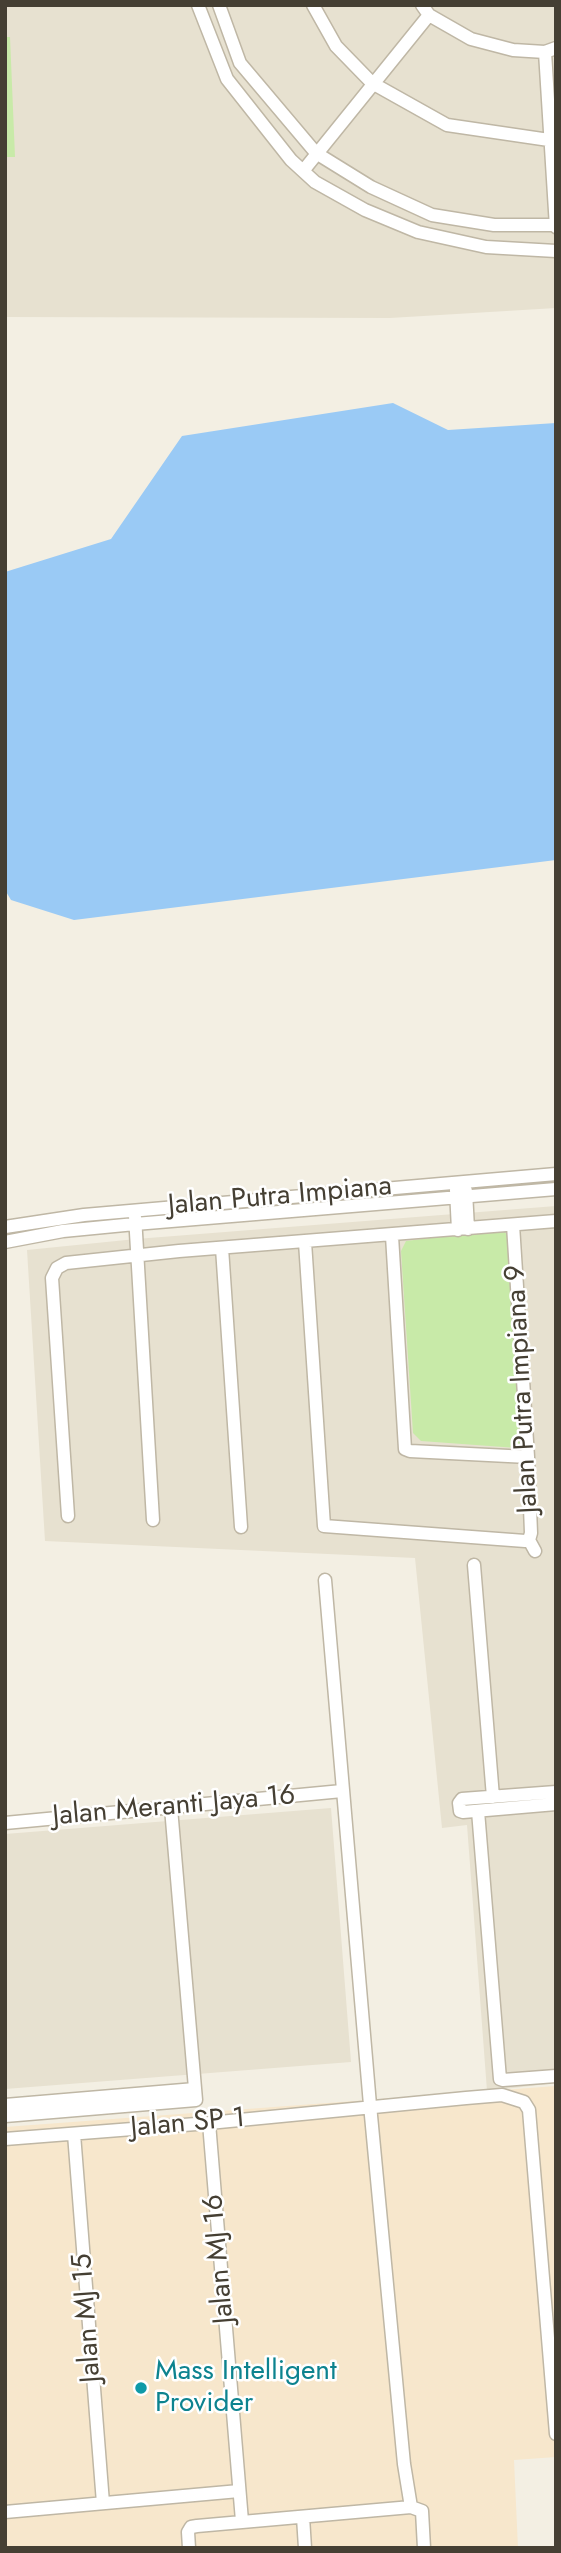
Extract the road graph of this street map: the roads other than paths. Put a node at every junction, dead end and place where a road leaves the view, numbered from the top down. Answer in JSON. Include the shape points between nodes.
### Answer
{"nodes":[{"id":1,"x":198,"y":5,"type":"edge"},
{"id":2,"x":219,"y":5,"type":"edge"},
{"id":3,"x":313,"y":5,"type":"edge"},
{"id":4,"x":426,"y":10,"type":"edge"},
{"id":5,"x":550,"y":50,"type":"edge"},
{"id":6,"x":372,"y":83,"type":"junction"},
{"id":7,"x":552,"y":139,"type":"edge"},
{"id":8,"x":316,"y":153,"type":"junction"},
{"id":9,"x":303,"y":171,"type":"junction"},
{"id":10,"x":556,"y":226,"type":"edge"},
{"id":11,"x":556,"y":251,"type":"edge"},
{"id":12,"x":556,"y":1174,"type":"edge"},
{"id":13,"x":461,"y":1182,"type":"junction"},
{"id":14,"x":556,"y":1189,"type":"edge"},
{"id":15,"x":461,"y":1197,"type":"junction"},
{"id":16,"x":135,"y":1217,"type":"junction"},
{"id":17,"x":556,"y":1221,"type":"edge"},
{"id":18,"x":513,"y":1225,"type":"junction"},
{"id":19,"x":5,"y":1227,"type":"edge"},
{"id":20,"x":463,"y":1230,"type":"junction"},
{"id":21,"x":392,"y":1236,"type":"junction"},
{"id":22,"x":5,"y":1242,"type":"edge"},
{"id":23,"x":305,"y":1242,"type":"junction"},
{"id":24,"x":222,"y":1248,"type":"junction"},
{"id":25,"x":136,"y":1257,"type":"junction"},
{"id":26,"x":528,"y":1457,"type":"junction"},
{"id":27,"x":68,"y":1516,"type":"dead end"},
{"id":28,"x":153,"y":1520,"type":"dead end"},
{"id":29,"x":241,"y":1527,"type":"dead end"},
{"id":30,"x":474,"y":1564,"type":"dead end"},
{"id":31,"x":325,"y":1580,"type":"dead end"},
{"id":32,"x":342,"y":1791,"type":"junction"},
{"id":33,"x":556,"y":1792,"type":"edge"},
{"id":34,"x":493,"y":1797,"type":"junction"},
{"id":35,"x":556,"y":1804,"type":"edge"},
{"id":36,"x":171,"y":1808,"type":"junction"},
{"id":37,"x":478,"y":1811,"type":"junction"},
{"id":38,"x":5,"y":1823,"type":"edge"},
{"id":39,"x":556,"y":2076,"type":"edge"},
{"id":40,"x":195,"y":2094,"type":"junction"},
{"id":41,"x":5,"y":2105,"type":"edge"},
{"id":42,"x":370,"y":2105,"type":"junction"},
{"id":43,"x":5,"y":2116,"type":"edge"},
{"id":44,"x":209,"y":2123,"type":"junction"},
{"id":45,"x":74,"y":2134,"type":"junction"},
{"id":46,"x":5,"y":2139,"type":"edge"},
{"id":47,"x":556,"y":2434,"type":"edge"},
{"id":48,"x":239,"y":2491,"type":"junction"},
{"id":49,"x":103,"y":2502,"type":"junction"},
{"id":50,"x":411,"y":2507,"type":"junction"},
{"id":51,"x":5,"y":2512,"type":"edge"},
{"id":52,"x":303,"y":2516,"type":"junction"},
{"id":53,"x":242,"y":2521,"type":"junction"},
{"id":54,"x":189,"y":2548,"type":"edge"},
{"id":55,"x":305,"y":2548,"type":"edge"},
{"id":56,"x":424,"y":2548,"type":"edge"}],
"edges":[{"from":1,"to":9,"type":"street","via":[[227,79]]},
{"from":2,"to":8,"type":"street","via":[[240,62]]},
{"from":3,"to":6,"type":"street","via":[[336,46]]},
{"from":4,"to":5,"type":"street","via":[[471,38],[513,50]]},
{"from":4,"to":6,"type":"street"},
{"from":5,"to":7,"type":"street"},
{"from":6,"to":7,"type":"street","via":[[447,125]]},
{"from":6,"to":8,"type":"street"},
{"from":7,"to":10,"type":"street"},
{"from":8,"to":9,"type":"street"},
{"from":8,"to":10,"type":"street","via":[[371,187],[432,215],[494,225]]},
{"from":9,"to":11,"type":"street","via":[[365,210],[418,232],[486,247]]},
{"from":12,"to":13,"type":"street","name":"Jalan Putra Impiana"},
{"from":13,"to":15,"type":"street"},
{"from":13,"to":16,"type":"street","name":"Jalan Putra Impiana"},
{"from":14,"to":15,"type":"street","name":"Jalan Putra Impiana"},
{"from":15,"to":16,"type":"street","name":"Jalan Putra Impiana"},
{"from":15,"to":20,"type":"street"},
{"from":16,"to":19,"type":"street","name":"Jalan Putra Impiana","via":[[76,1216]]},
{"from":16,"to":22,"type":"street","name":"Jalan Putra Impiana"},
{"from":16,"to":25,"type":"street"},
{"from":17,"to":18,"type":"street"},
{"from":18,"to":20,"type":"street"},
{"from":18,"to":26,"type":"street","name":"Jalan Putra Impiana 9"},
{"from":20,"to":21,"type":"street"},
{"from":21,"to":23,"type":"street"},
{"from":21,"to":26,"type":"street","via":[[405,1449]]},
{"from":23,"to":24,"type":"street"},
{"from":23,"to":26,"type":"street","name":"Jalan Putra Impiana 9","via":[[324,1526],[532,1545]]},
{"from":24,"to":25,"type":"street"},
{"from":24,"to":29,"type":"street"},
{"from":25,"to":27,"type":"street","via":[[66,1263],[52,1278]]},
{"from":25,"to":28,"type":"street"},
{"from":30,"to":34,"type":"street"},
{"from":31,"to":32,"type":"street"},
{"from":32,"to":36,"type":"street","name":"Jalan Meranti Jaya 16"},
{"from":32,"to":42,"type":"street"},
{"from":33,"to":34,"type":"street"},
{"from":34,"to":37,"type":"street","via":[[460,1803],[460,1811]]},
{"from":35,"to":37,"type":"street"},
{"from":36,"to":38,"type":"street","name":"Jalan Meranti Jaya 16"},
{"from":36,"to":40,"type":"street"},
{"from":37,"to":39,"type":"street","via":[[500,2078]]},
{"from":40,"to":41,"type":"street"},
{"from":40,"to":43,"type":"street"},
{"from":42,"to":44,"type":"street","name":"Jalan SP 1"},
{"from":42,"to":47,"type":"street","name":"Jalan SP 1","via":[[502,2095],[524,2102],[529,2110]]},
{"from":42,"to":50,"type":"street"},
{"from":44,"to":45,"type":"street","name":"Jalan SP 1"},
{"from":44,"to":48,"type":"street","name":"Jalan MJ 16"},
{"from":45,"to":46,"type":"street","name":"Jalan SP 1"},
{"from":45,"to":49,"type":"street","name":"Jalan MJ 15"},
{"from":48,"to":49,"type":"street"},
{"from":48,"to":53,"type":"street","name":"Jalan MJ 16"},
{"from":49,"to":51,"type":"street"},
{"from":50,"to":52,"type":"street"},
{"from":50,"to":56,"type":"street","via":[[422,2511]]},
{"from":52,"to":53,"type":"street"},
{"from":52,"to":55,"type":"street"},
{"from":53,"to":54,"type":"street","via":[[191,2527]]}]}
